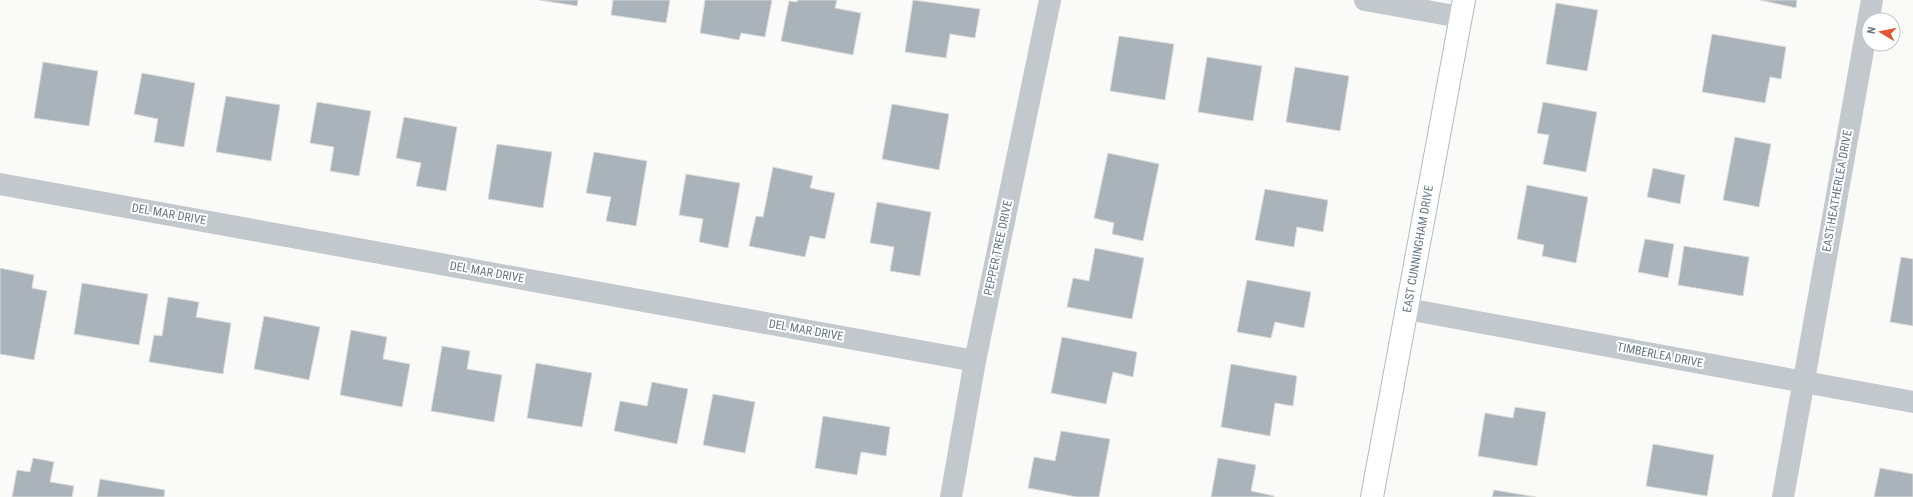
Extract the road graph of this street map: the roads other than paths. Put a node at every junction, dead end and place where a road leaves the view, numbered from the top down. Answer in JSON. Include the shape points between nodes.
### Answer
{"nodes":[{"id":1,"x":1050,"y":0,"type":"edge"},
{"id":2,"x":1365,"y":0,"type":"edge"},
{"id":3,"x":1872,"y":0,"type":"edge"},
{"id":4,"x":1462,"y":9,"type":"edge"},
{"id":5,"x":0,"y":184,"type":"edge"},
{"id":6,"x":1407,"y":309,"type":"junction"},
{"id":7,"x":975,"y":361,"type":"junction"},
{"id":8,"x":1803,"y":383,"type":"junction"},
{"id":9,"x":1913,"y":402,"type":"edge"},
{"id":10,"x":951,"y":497,"type":"edge"},
{"id":11,"x":1372,"y":497,"type":"edge"},
{"id":12,"x":1783,"y":497,"type":"edge"}],
"edges":[{"from":1,"to":7,"type":"street","name":"PEPPER TREE DRIVE"},
{"from":2,"to":4,"type":"street"},
{"from":3,"to":8,"type":"street","name":"EAST HEATHERLEA DRIVE"},
{"from":4,"to":6,"type":"street","name":"EAST CUNNINGHAM DRIVE"},
{"from":5,"to":7,"type":"street","name":"DEL MAR DRIVE"},
{"from":6,"to":8,"type":"street","name":"TIMBERLEA DRIVE"},
{"from":6,"to":11,"type":"street","name":"EAST CUNNINGHAM DRIVE"},
{"from":7,"to":10,"type":"street","name":"PEPPER TREE DRIVE"},
{"from":8,"to":9,"type":"street","name":"TIMBERLEA DRIVE"},
{"from":8,"to":12,"type":"street","name":"EAST HEATHERLEA DRIVE"}]}
